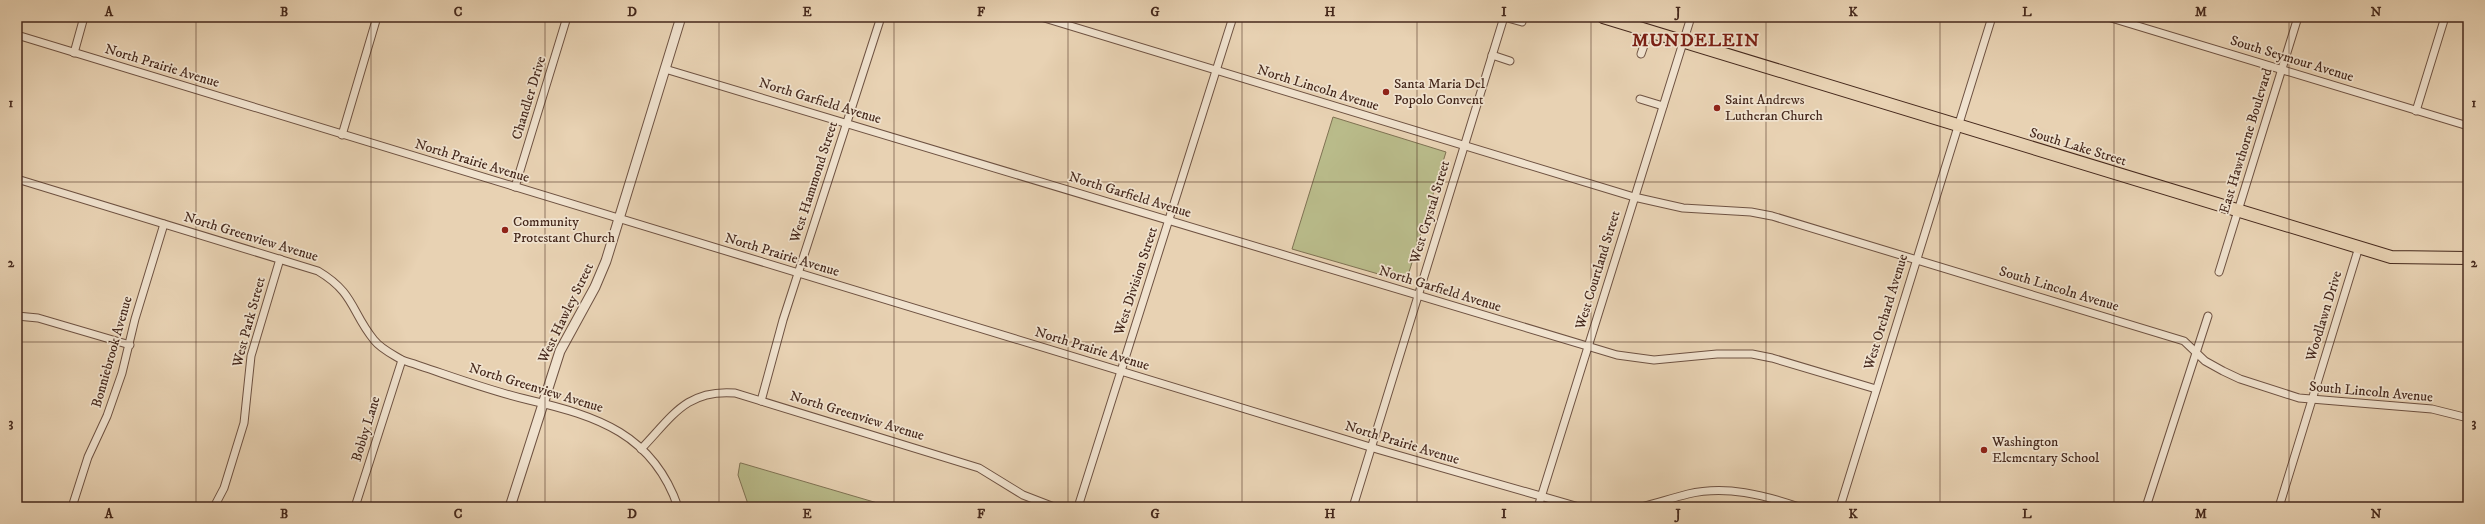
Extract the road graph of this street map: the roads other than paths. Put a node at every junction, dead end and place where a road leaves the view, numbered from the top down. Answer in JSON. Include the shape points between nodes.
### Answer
{"nodes":[{"id":1,"x":84,"y":17,"type":"edge"},
{"id":2,"x":377,"y":17,"type":"edge"},
{"id":3,"x":567,"y":17,"type":"edge"},
{"id":4,"x":681,"y":17,"type":"edge"},
{"id":5,"x":881,"y":17,"type":"edge"},
{"id":6,"x":1041,"y":17,"type":"edge"},
{"id":7,"x":1233,"y":17,"type":"edge"},
{"id":8,"x":1504,"y":17,"type":"edge"},
{"id":9,"x":1603,"y":17,"type":"edge"},
{"id":10,"x":1690,"y":17,"type":"edge"},
{"id":11,"x":1992,"y":17,"type":"edge"},
{"id":12,"x":2108,"y":17,"type":"edge"},
{"id":13,"x":2298,"y":17,"type":"edge"},
{"id":14,"x":2445,"y":17,"type":"edge"},
{"id":15,"x":1522,"y":22,"type":"dead end"},
{"id":16,"x":1649,"y":31,"type":"junction"},
{"id":17,"x":17,"y":35,"type":"edge"},
{"id":18,"x":1683,"y":41,"type":"junction"},
{"id":19,"x":74,"y":53,"type":"junction"},
{"id":20,"x":1641,"y":54,"type":"dead end"},
{"id":21,"x":1492,"y":55,"type":"junction"},
{"id":22,"x":1510,"y":61,"type":"dead end"},
{"id":23,"x":665,"y":69,"type":"junction"},
{"id":24,"x":1216,"y":70,"type":"junction"},
{"id":25,"x":2282,"y":70,"type":"junction"},
{"id":26,"x":1640,"y":99,"type":"dead end"},
{"id":27,"x":1663,"y":106,"type":"junction"},
{"id":28,"x":2416,"y":111,"type":"junction"},
{"id":29,"x":847,"y":123,"type":"junction"},
{"id":30,"x":1959,"y":126,"type":"junction"},
{"id":31,"x":2468,"y":126,"type":"edge"},
{"id":32,"x":342,"y":135,"type":"junction"},
{"id":33,"x":1463,"y":147,"type":"junction"},
{"id":34,"x":17,"y":179,"type":"edge"},
{"id":35,"x":515,"y":187,"type":"junction"},
{"id":36,"x":1634,"y":197,"type":"junction"},
{"id":37,"x":2239,"y":211,"type":"junction"},
{"id":38,"x":620,"y":219,"type":"junction"},
{"id":39,"x":1168,"y":220,"type":"junction"},
{"id":40,"x":164,"y":224,"type":"junction"},
{"id":41,"x":2359,"y":247,"type":"junction"},
{"id":42,"x":2468,"y":258,"type":"edge"},
{"id":43,"x":280,"y":259,"type":"junction"},
{"id":44,"x":1916,"y":260,"type":"junction"},
{"id":45,"x":2219,"y":272,"type":"dead end"},
{"id":46,"x":798,"y":273,"type":"junction"},
{"id":47,"x":1419,"y":297,"type":"junction"},
{"id":48,"x":17,"y":316,"type":"edge"},
{"id":49,"x":2208,"y":316,"type":"dead end"},
{"id":50,"x":130,"y":345,"type":"junction"},
{"id":51,"x":1588,"y":347,"type":"junction"},
{"id":52,"x":2195,"y":350,"type":"junction"},
{"id":53,"x":402,"y":360,"type":"junction"},
{"id":54,"x":1121,"y":371,"type":"junction"},
{"id":55,"x":1876,"y":389,"type":"junction"},
{"id":56,"x":2312,"y":400,"type":"junction"},
{"id":57,"x":761,"y":401,"type":"junction"},
{"id":58,"x":543,"y":402,"type":"junction"},
{"id":59,"x":2468,"y":418,"type":"edge"},
{"id":60,"x":1372,"y":447,"type":"junction"},
{"id":61,"x":641,"y":449,"type":"junction"},
{"id":62,"x":1541,"y":498,"type":"junction"},
{"id":63,"x":72,"y":507,"type":"edge"},
{"id":64,"x":214,"y":507,"type":"edge"},
{"id":65,"x":355,"y":507,"type":"edge"},
{"id":66,"x":510,"y":507,"type":"edge"},
{"id":67,"x":678,"y":507,"type":"edge"},
{"id":68,"x":1054,"y":507,"type":"edge"},
{"id":69,"x":1078,"y":507,"type":"edge"},
{"id":70,"x":1353,"y":507,"type":"edge"},
{"id":71,"x":1538,"y":507,"type":"edge"},
{"id":72,"x":1579,"y":507,"type":"edge"},
{"id":73,"x":1641,"y":507,"type":"edge"},
{"id":74,"x":1799,"y":507,"type":"edge"},
{"id":75,"x":1840,"y":507,"type":"edge"},
{"id":76,"x":2146,"y":507,"type":"edge"},
{"id":77,"x":2279,"y":507,"type":"edge"}],
"edges":[{"from":1,"to":19,"type":"street"},
{"from":2,"to":32,"type":"street"},
{"from":3,"to":35,"type":"street","name":"Chandler Drive"},
{"from":4,"to":23,"type":"street","name":"West Hawley Street"},
{"from":5,"to":29,"type":"street","name":"West Hammond Street"},
{"from":6,"to":24,"type":"street","name":"North Lincoln Avenue"},
{"from":7,"to":24,"type":"street","name":"West Division Street"},
{"from":8,"to":15,"type":"street"},
{"from":8,"to":21,"type":"street","name":"West Crystal Street"},
{"from":9,"to":16,"type":"main road","name":"South Lake Street"},
{"from":10,"to":18,"type":"street","name":"West Courtland Street"},
{"from":11,"to":30,"type":"street","name":"West Orchard Avenue"},
{"from":12,"to":25,"type":"street","name":"South Seymour Avenue"},
{"from":13,"to":25,"type":"street","name":"East Hawthorne Boulevard"},
{"from":14,"to":28,"type":"street"},
{"from":16,"to":18,"type":"main road","name":"South Lake Street"},
{"from":16,"to":20,"type":"street"},
{"from":17,"to":19,"type":"street","name":"North Prairie Avenue"},
{"from":18,"to":27,"type":"street","name":"West Courtland Street"},
{"from":18,"to":30,"type":"main road","name":"South Lake Street"},
{"from":19,"to":32,"type":"street","name":"North Prairie Avenue"},
{"from":21,"to":22,"type":"street"},
{"from":21,"to":33,"type":"street","name":"West Crystal Street"},
{"from":23,"to":29,"type":"street","name":"North Garfield Avenue"},
{"from":23,"to":38,"type":"street","name":"West Hawley Street"},
{"from":24,"to":33,"type":"street","name":"North Lincoln Avenue"},
{"from":24,"to":39,"type":"street","name":"West Division Street"},
{"from":25,"to":28,"type":"street","name":"South Seymour Avenue"},
{"from":25,"to":37,"type":"street","name":"East Hawthorne Boulevard"},
{"from":26,"to":27,"type":"street"},
{"from":27,"to":36,"type":"street","name":"West Courtland Street"},
{"from":28,"to":31,"type":"street","name":"South Seymour Avenue"},
{"from":29,"to":39,"type":"street","name":"North Garfield Avenue"},
{"from":29,"to":46,"type":"street","name":"West Hammond Street"},
{"from":30,"to":37,"type":"main road","name":"South Lake Street"},
{"from":30,"to":44,"type":"street","name":"West Orchard Avenue"},
{"from":32,"to":35,"type":"street","name":"North Prairie Avenue"},
{"from":33,"to":36,"type":"street","name":"North Lincoln Avenue"},
{"from":33,"to":47,"type":"street","name":"West Crystal Street"},
{"from":34,"to":40,"type":"street","name":"North Greenview Avenue"},
{"from":35,"to":38,"type":"street","name":"North Prairie Avenue"},
{"from":36,"to":44,"type":"street","name":"South Lincoln Avenue","via":[[1683,208],[1751,212],[1772,216]]},
{"from":36,"to":51,"type":"street","name":"West Courtland Street"},
{"from":37,"to":41,"type":"main road","name":"South Lake Street"},
{"from":37,"to":45,"type":"street","name":"East Hawthorne Boulevard"},
{"from":38,"to":46,"type":"street","name":"North Prairie Avenue"},
{"from":38,"to":58,"type":"street","name":"West Hawley Street","via":[[604,268],[560,351]]},
{"from":39,"to":47,"type":"street","name":"North Garfield Avenue"},
{"from":39,"to":54,"type":"street","name":"West Division Street"},
{"from":40,"to":43,"type":"street","name":"North Greenview Avenue"},
{"from":40,"to":50,"type":"street","name":"Bonniebrook Avenue","via":[[135,319]]},
{"from":41,"to":42,"type":"main road","name":"South Lake Street","via":[[2391,257]]},
{"from":41,"to":56,"type":"street","name":"Woodlawn Drive"},
{"from":43,"to":53,"type":"street","name":"North Greenview Avenue","via":[[318,271],[336,283],[356,308],[374,340]]},
{"from":43,"to":64,"type":"street","name":"West Park Street","via":[[251,356],[244,423],[224,488]]},
{"from":44,"to":52,"type":"street","name":"South Lincoln Avenue","via":[[2184,341]]},
{"from":44,"to":55,"type":"street","name":"West Orchard Avenue"},
{"from":46,"to":54,"type":"street","name":"North Prairie Avenue"},
{"from":46,"to":57,"type":"street","name":"West Hammond Street"},
{"from":47,"to":51,"type":"street","name":"North Garfield Avenue"},
{"from":47,"to":60,"type":"street","name":"West Crystal Street"},
{"from":48,"to":50,"type":"street","via":[[38,318]]},
{"from":49,"to":52,"type":"street"},
{"from":50,"to":63,"type":"street","name":"Bonniebrook Avenue","via":[[108,416],[88,457]]},
{"from":51,"to":55,"type":"street","name":"North Garfield Avenue","via":[[1617,355],[1654,360],[1717,354],[1752,354]]},
{"from":51,"to":62,"type":"street","name":"West Courtland Street"},
{"from":52,"to":56,"type":"street","name":"South Lincoln Avenue","via":[[2205,361],[2240,379]]},
{"from":52,"to":76,"type":"street"},
{"from":53,"to":58,"type":"street","name":"North Greenview Avenue","via":[[529,400]]},
{"from":53,"to":65,"type":"street","name":"Bobby Lane"},
{"from":54,"to":60,"type":"street","name":"North Prairie Avenue"},
{"from":54,"to":69,"type":"street","name":"West Division Street"},
{"from":55,"to":75,"type":"street","name":"West Orchard Avenue"},
{"from":56,"to":59,"type":"street","name":"South Lincoln Avenue","via":[[2432,409]]},
{"from":56,"to":77,"type":"street","name":"Woodlawn Drive"},
{"from":57,"to":61,"type":"street","name":"North Greenview Avenue","via":[[735,393],[716,392],[701,395],[684,404]]},
{"from":57,"to":68,"type":"street","name":"North Greenview Avenue","via":[[973,465],[1023,495]]},
{"from":58,"to":61,"type":"street","name":"North Greenview Avenue","via":[[601,421],[624,434]]},
{"from":58,"to":66,"type":"street","name":"West Hawley Street"},
{"from":60,"to":62,"type":"street","name":"North Prairie Avenue"},
{"from":60,"to":70,"type":"street","name":"West Crystal Street"},
{"from":61,"to":67,"type":"street","via":[[656,464]]},
{"from":62,"to":71,"type":"street","name":"West Courtland Street"},
{"from":62,"to":72,"type":"street","name":"North Prairie Avenue"},
{"from":73,"to":74,"type":"street","via":[[1689,494],[1730,491],[1770,498]]}]}
